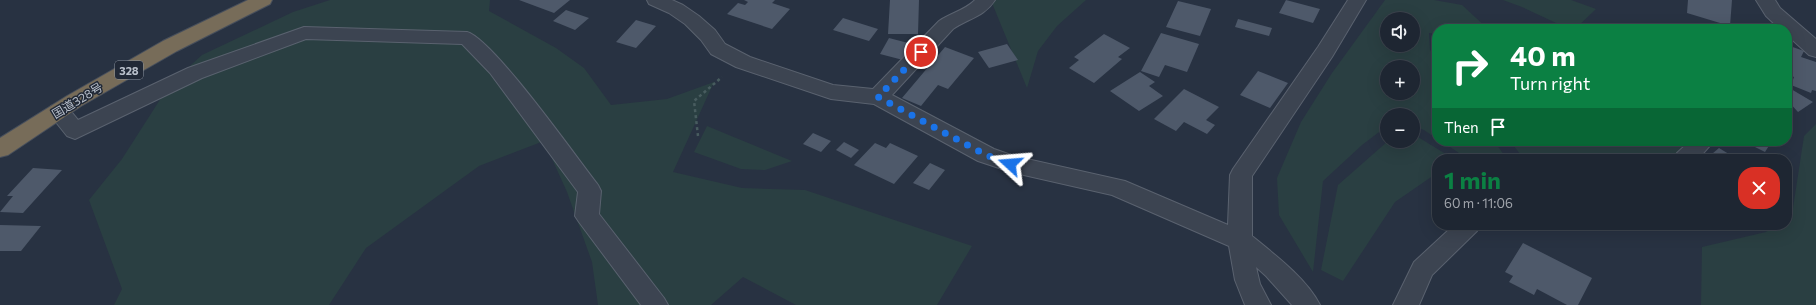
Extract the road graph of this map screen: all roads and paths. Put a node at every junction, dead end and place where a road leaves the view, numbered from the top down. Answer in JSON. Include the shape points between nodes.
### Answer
{"nodes":[{"id":1,"x":263,"y":0,"type":"edge"},
{"id":2,"x":656,"y":0,"type":"edge"},
{"id":3,"x":986,"y":0,"type":"edge"},
{"id":4,"x":1357,"y":0,"type":"edge"},
{"id":5,"x":1768,"y":14,"type":"edge"},
{"id":6,"x":1781,"y":24,"type":"edge"},
{"id":7,"x":1792,"y":32,"type":"edge"},
{"id":8,"x":1816,"y":50,"type":"edge"},
{"id":9,"x":740,"y":61,"type":"junction"},
{"id":10,"x":878,"y":97,"type":"junction"},
{"id":11,"x":58,"y":111,"type":"junction"},
{"id":12,"x":698,"y":136,"type":"dead end"},
{"id":13,"x":1698,"y":146,"type":"edge"},
{"id":14,"x":0,"y":149,"type":"edge"},
{"id":15,"x":1690,"y":154,"type":"edge"},
{"id":16,"x":1464,"y":230,"type":"edge"},
{"id":17,"x":1241,"y":240,"type":"junction"},
{"id":18,"x":656,"y":305,"type":"edge"},
{"id":19,"x":1258,"y":305,"type":"edge"},
{"id":20,"x":1307,"y":305,"type":"edge"},
{"id":21,"x":1406,"y":305,"type":"edge"}],
"edges":[{"from":1,"to":11,"type":"highway","name":"国道328号","number":"328","via":[[170,46]]},
{"from":2,"to":9,"type":"street","via":[[692,20],[718,49]]},
{"from":3,"to":10,"type":"street","via":[[975,11],[946,25]]},
{"from":4,"to":17,"type":"street","via":[[1325,52],[1241,175]]},
{"from":5,"to":6,"type":"street"},
{"from":7,"to":8,"type":"street"},
{"from":9,"to":10,"type":"street","via":[[831,92]]},
{"from":9,"to":12,"type":"path","via":[[694,100]]},
{"from":10,"to":17,"type":"street","via":[[986,155],[1010,164],[1117,187]]},
{"from":11,"to":14,"type":"highway","name":"国道328号","number":"328"},
{"from":11,"to":18,"type":"street","via":[[75,131],[195,73],[304,33],[467,38],[497,68],[590,191],[587,216]]},
{"from":13,"to":15,"type":"street"},
{"from":16,"to":21,"type":"street","via":[[1423,270]]},
{"from":17,"to":19,"type":"street","via":[[1246,278]]},
{"from":17,"to":20,"type":"street","via":[[1275,269]]}]}
